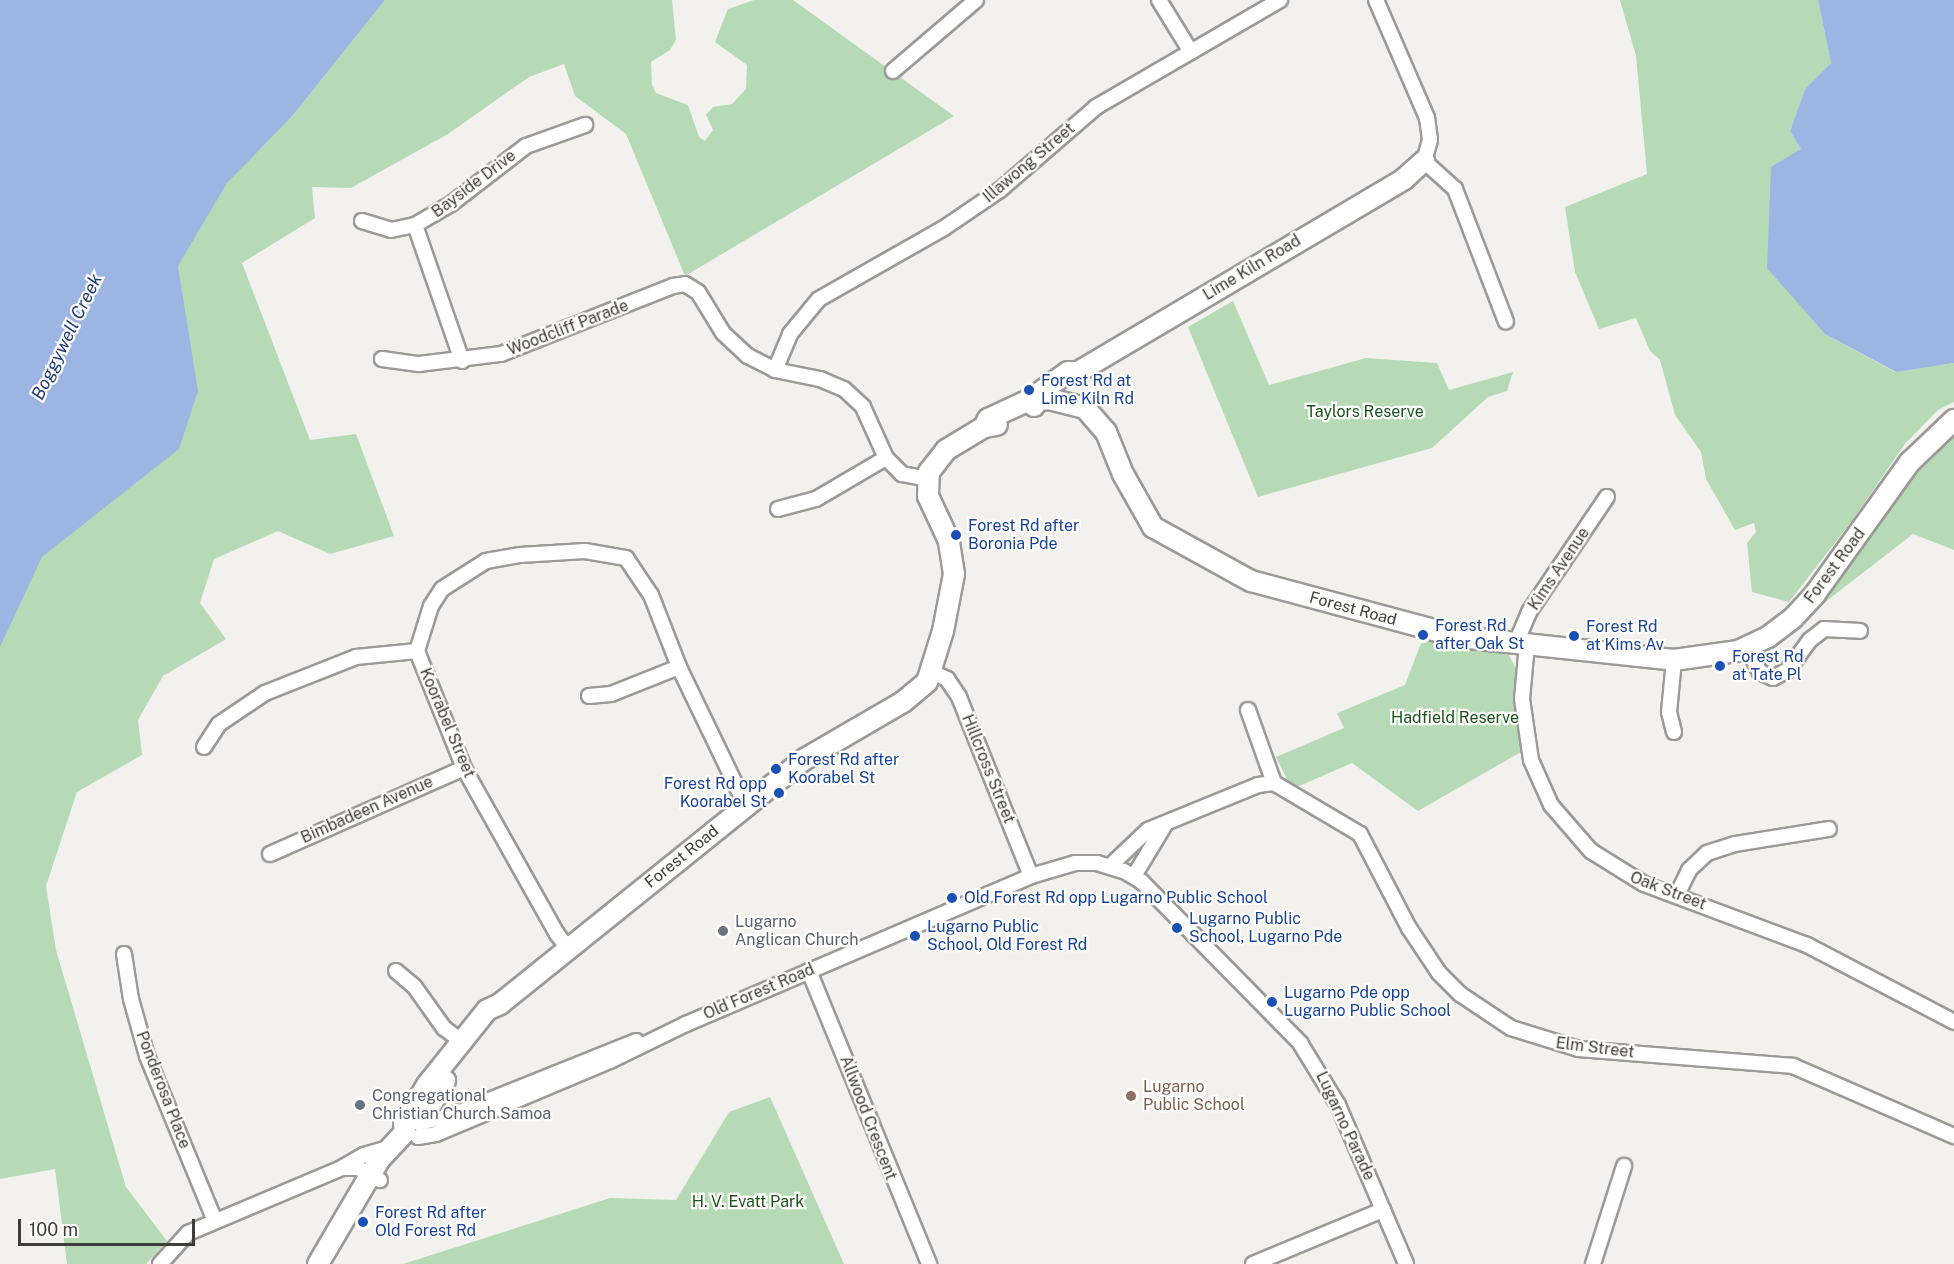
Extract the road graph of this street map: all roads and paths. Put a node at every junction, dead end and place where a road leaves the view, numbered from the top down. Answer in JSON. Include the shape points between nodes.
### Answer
{"nodes":[{"id":1,"x":976,"y":0,"type":"edge"},
{"id":2,"x":1159,"y":0,"type":"edge"},
{"id":3,"x":1280,"y":0,"type":"edge"},
{"id":4,"x":1376,"y":0,"type":"edge"},
{"id":5,"x":1191,"y":52,"type":"junction"},
{"id":6,"x":893,"y":71,"type":"dead end"},
{"id":7,"x":585,"y":125,"type":"dead end"},
{"id":8,"x":1424,"y":161,"type":"junction"},
{"id":9,"x":362,"y":221,"type":"dead end"},
{"id":10,"x":415,"y":225,"type":"junction"},
{"id":11,"x":1506,"y":322,"type":"dead end"},
{"id":12,"x":382,"y":359,"type":"dead end"},
{"id":13,"x":462,"y":361,"type":"junction"},
{"id":14,"x":775,"y":370,"type":"junction"},
{"id":15,"x":1044,"y":406,"type":"junction"},
{"id":16,"x":1954,"y":420,"type":"edge"},
{"id":17,"x":886,"y":458,"type":"junction"},
{"id":18,"x":928,"y":479,"type":"junction"},
{"id":19,"x":1606,"y":497,"type":"dead end"},
{"id":20,"x":778,"y":509,"type":"dead end"},
{"id":21,"x":1860,"y":631,"type":"dead end"},
{"id":22,"x":1521,"y":644,"type":"junction"},
{"id":23,"x":1747,"y":647,"type":"junction"},
{"id":24,"x":417,"y":651,"type":"junction"},
{"id":25,"x":1674,"y":660,"type":"junction"},
{"id":26,"x":679,"y":667,"type":"junction"},
{"id":27,"x":932,"y":672,"type":"junction"},
{"id":28,"x":589,"y":696,"type":"dead end"},
{"id":29,"x":1248,"y":710,"type":"dead end"},
{"id":30,"x":1674,"y":732,"type":"dead end"},
{"id":31,"x":204,"y":747,"type":"dead end"},
{"id":32,"x":464,"y":768,"type":"junction"},
{"id":33,"x":1274,"y":783,"type":"junction"},
{"id":34,"x":747,"y":806,"type":"junction"},
{"id":35,"x":1166,"y":823,"type":"junction"},
{"id":36,"x":1829,"y":829,"type":"dead end"},
{"id":37,"x":270,"y":854,"type":"dead end"},
{"id":38,"x":1110,"y":866,"type":"junction"},
{"id":39,"x":1031,"y":876,"type":"junction"},
{"id":40,"x":1134,"y":876,"type":"junction"},
{"id":41,"x":1677,"y":895,"type":"junction"},
{"id":42,"x":568,"y":948,"type":"junction"},
{"id":43,"x":124,"y":954,"type":"dead end"},
{"id":44,"x":396,"y":971,"type":"dead end"},
{"id":45,"x":809,"y":971,"type":"junction"},
{"id":46,"x":500,"y":1004,"type":"junction"},
{"id":47,"x":1954,"y":1022,"type":"edge"},
{"id":48,"x":686,"y":1024,"type":"junction"},
{"id":49,"x":460,"y":1040,"type":"junction"},
{"id":50,"x":435,"y":1098,"type":"junction"},
{"id":51,"x":454,"y":1115,"type":"junction"},
{"id":52,"x":414,"y":1128,"type":"junction"},
{"id":53,"x":1954,"y":1136,"type":"edge"},
{"id":54,"x":389,"y":1148,"type":"junction"},
{"id":55,"x":1624,"y":1166,"type":"dead end"},
{"id":56,"x":342,"y":1168,"type":"junction"},
{"id":57,"x":375,"y":1177,"type":"junction"},
{"id":58,"x":1383,"y":1210,"type":"junction"},
{"id":59,"x":215,"y":1221,"type":"junction"},
{"id":60,"x":1258,"y":1263,"type":"edge"},
{"id":61,"x":160,"y":1264,"type":"edge"},
{"id":62,"x":318,"y":1264,"type":"edge"},
{"id":63,"x":328,"y":1264,"type":"edge"},
{"id":64,"x":929,"y":1264,"type":"edge"},
{"id":65,"x":1406,"y":1264,"type":"edge"},
{"id":66,"x":1593,"y":1264,"type":"edge"}],
"edges":[{"from":1,"to":6,"type":"street"},
{"from":2,"to":5,"type":"street"},
{"from":3,"to":5,"type":"street","name":"Illawong Street"},
{"from":4,"to":8,"type":"street","via":[[1427,118],[1430,140]]},
{"from":5,"to":14,"type":"street","name":"Illawong Street","via":[[1096,107],[1000,190],[944,228],[819,299],[790,334]]},
{"from":7,"to":10,"type":"street","name":"Bayside Drive","via":[[526,146],[451,204]]},
{"from":8,"to":11,"type":"street","via":[[1455,189]]},
{"from":8,"to":15,"type":"street","name":"Lime Kiln Road","via":[[1404,178],[1078,372],[1058,379]]},
{"from":9,"to":10,"type":"street","name":"Bayside Drive","via":[[391,230]]},
{"from":10,"to":13,"type":"street"},
{"from":12,"to":13,"type":"street","name":"Woodcliff Parade","via":[[419,364]]},
{"from":13,"to":14,"type":"street","name":"Woodcliff Parade","via":[[521,348],[679,284],[698,292],[711,318],[737,348]]},
{"from":14,"to":17,"type":"street","via":[[820,379],[844,389],[863,407]]},
{"from":15,"to":18,"type":"street","via":[[999,413],[940,455]]},
{"from":15,"to":22,"type":"street","name":"Forest Road","via":[[1093,414],[1117,453],[1123,474],[1145,516],[1159,532],[1251,581],[1450,634]]},
{"from":16,"to":23,"type":"street","name":"Forest Road","via":[[1910,462],[1808,603],[1779,629]]},
{"from":17,"to":18,"type":"street","via":[[902,474]]},
{"from":17,"to":20,"type":"street","via":[[816,499]]},
{"from":18,"to":27,"type":"street","name":"Forest Road","via":[[930,502],[949,541],[954,566],[951,598]]},
{"from":19,"to":22,"type":"street","name":"Kims Avenue","via":[[1529,612]]},
{"from":21,"to":23,"type":"street","via":[[1824,629],[1810,640],[1788,670],[1773,678],[1760,672]]},
{"from":22,"to":25,"type":"street","name":"Forest Road"},
{"from":22,"to":41,"type":"street","name":"Oak Street","via":[[1524,731],[1536,775],[1551,805],[1576,837],[1608,864],[1644,884]]},
{"from":23,"to":25,"type":"street","name":"Forest Road","via":[[1713,657]]},
{"from":24,"to":26,"type":"street","name":"Koorabel Street","via":[[431,606],[442,589],[462,573],[486,561],[520,555],[592,552],[632,563],[651,595]]},
{"from":24,"to":31,"type":"street","via":[[356,657],[265,693],[219,724]]},
{"from":24,"to":32,"type":"street","name":"Koorabel Street"},
{"from":25,"to":30,"type":"street","via":[[1669,712]]},
{"from":26,"to":28,"type":"street","via":[[611,694]]},
{"from":26,"to":34,"type":"street","name":"Koorabel Street"},
{"from":27,"to":34,"type":"street","name":"Forest Road","via":[[911,697],[813,754]]},
{"from":27,"to":39,"type":"street","name":"Hillcross Street","via":[[947,679],[957,692]]},
{"from":29,"to":33,"type":"street"},
{"from":32,"to":37,"type":"street","name":"Bimbadeen Avenue"},
{"from":32,"to":42,"type":"street","name":"Koorabel Street"},
{"from":33,"to":35,"type":"street","via":[[1258,785]]},
{"from":33,"to":53,"type":"street","name":"Elm Street","via":[[1360,834],[1433,966],[1460,994],[1511,1028],[1579,1049],[1793,1066]]},
{"from":34,"to":42,"type":"street","name":"Forest Road"},
{"from":35,"to":38,"type":"street","via":[[1148,830]]},
{"from":35,"to":40,"type":"street"},
{"from":36,"to":41,"type":"street","via":[[1707,853],[1689,870]]},
{"from":38,"to":39,"type":"street","name":"Old Forest Road","via":[[1075,863]]},
{"from":38,"to":40,"type":"street","name":"Old Forest Road"},
{"from":39,"to":45,"type":"street","name":"Old Forest Road"},
{"from":40,"to":58,"type":"street","name":"Lugarno Parade","via":[[1300,1043],[1329,1088]]},
{"from":41,"to":47,"type":"street","name":"Oak Street","via":[[1791,937]]},
{"from":42,"to":46,"type":"street","name":"Forest Road"},
{"from":43,"to":59,"type":"street","name":"Ponderosa Place","via":[[131,999],[147,1056]]},
{"from":44,"to":49,"type":"street","via":[[414,986],[441,1024]]},
{"from":45,"to":48,"type":"street","name":"Old Forest Road"},
{"from":45,"to":64,"type":"street","name":"Allwood Crescent"},
{"from":46,"to":49,"type":"street","name":"Forest Road","via":[[481,1015]]},
{"from":46,"to":50,"type":"street","name":"Forest Road"},
{"from":48,"to":51,"type":"street","name":"Old Forest Road","via":[[606,1051]]},
{"from":48,"to":52,"type":"street","name":"Old Forest Road","via":[[610,1061],[429,1137]]},
{"from":49,"to":52,"type":"street","name":"Forest Road"},
{"from":50,"to":51,"type":"street","via":[[442,1109]]},
{"from":50,"to":52,"type":"street","name":"Forest Road"},
{"from":51,"to":52,"type":"street","name":"Old Forest Road"},
{"from":52,"to":54,"type":"street","name":"Forest Road"},
{"from":52,"to":57,"type":"street","name":"Forest Road"},
{"from":54,"to":56,"type":"street","via":[[364,1155]]},
{"from":54,"to":57,"type":"street","name":"Forest Road"},
{"from":55,"to":66,"type":"street"},
{"from":56,"to":57,"type":"street","via":[[354,1167]]},
{"from":56,"to":59,"type":"street"},
{"from":57,"to":62,"type":"street","name":"Forest Road"},
{"from":57,"to":63,"type":"street","name":"Forest Road"},
{"from":58,"to":60,"type":"street"},
{"from":58,"to":65,"type":"street","name":"Lugarno Parade"},
{"from":59,"to":61,"type":"street","via":[[188,1233]]}]}
